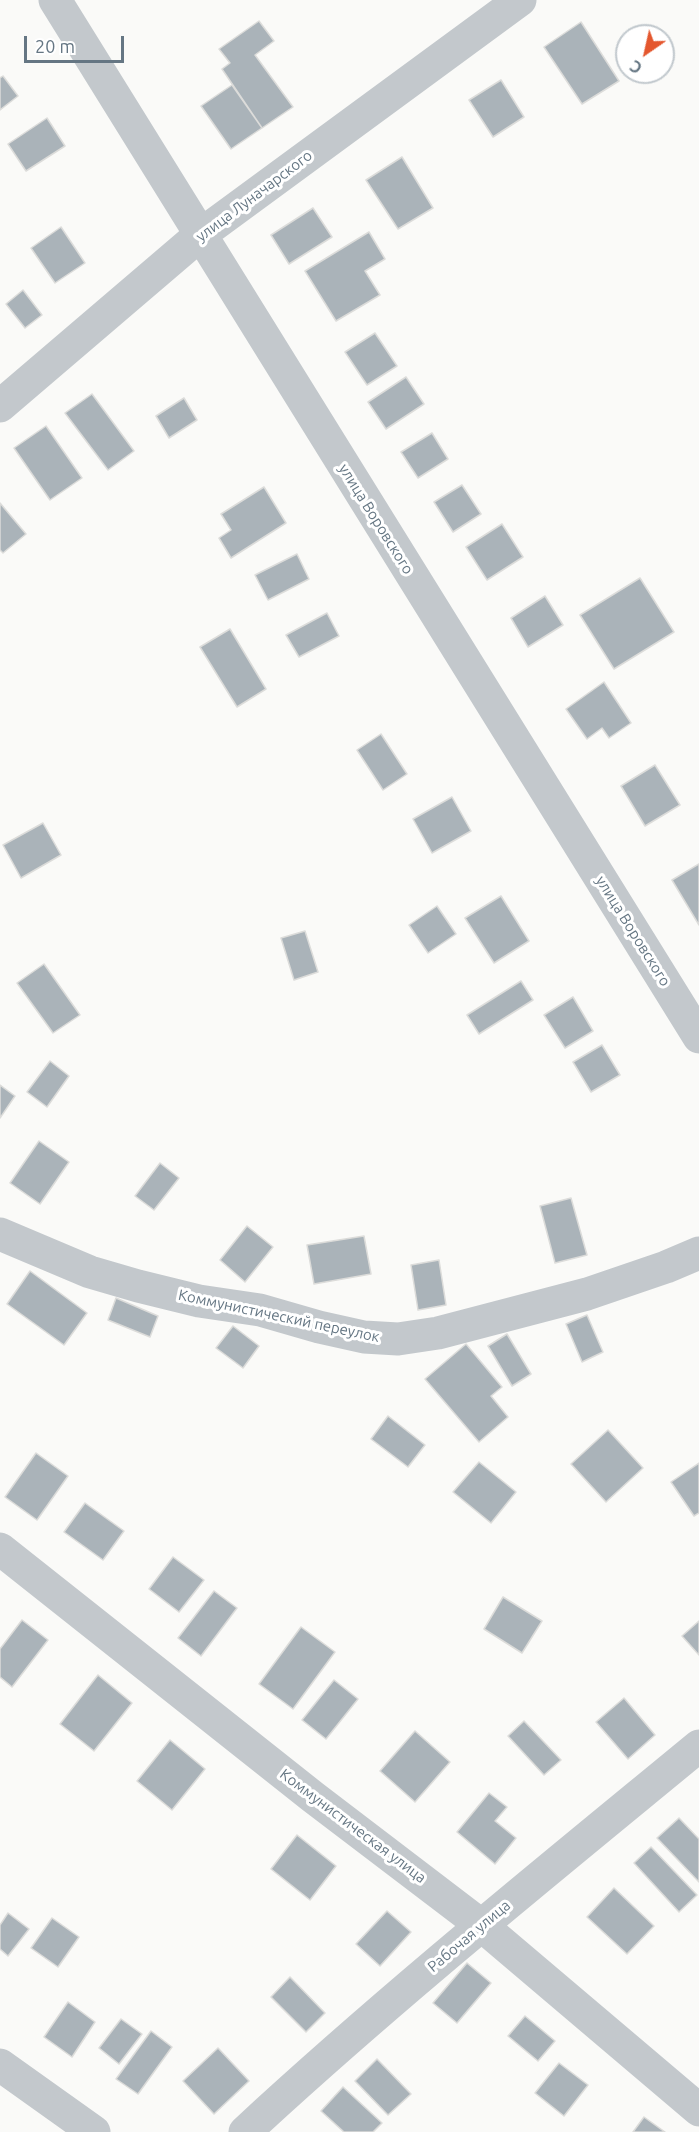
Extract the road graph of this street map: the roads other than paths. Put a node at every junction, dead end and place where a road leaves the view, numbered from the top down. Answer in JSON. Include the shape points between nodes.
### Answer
{"nodes":[{"id":1,"x":55,"y":0,"type":"edge"},
{"id":2,"x":520,"y":0,"type":"edge"},
{"id":3,"x":200,"y":235,"type":"junction"},
{"id":4,"x":0,"y":406,"type":"edge"},
{"id":5,"x":699,"y":1037,"type":"edge"},
{"id":6,"x":0,"y":1234,"type":"edge"},
{"id":7,"x":699,"y":1253,"type":"edge"},
{"id":8,"x":0,"y":1550,"type":"edge"},
{"id":9,"x":699,"y":1746,"type":"edge"},
{"id":10,"x":481,"y":1924,"type":"junction"},
{"id":11,"x":0,"y":2065,"type":"edge"},
{"id":12,"x":699,"y":2110,"type":"edge"},
{"id":13,"x":94,"y":2132,"type":"edge"},
{"id":14,"x":245,"y":2132,"type":"edge"}],
"edges":[{"from":1,"to":3,"type":"street","name":"улица Воровского"},
{"from":2,"to":3,"type":"street","name":"улица Луначарского"},
{"from":3,"to":4,"type":"street","name":"улица Луначарского"},
{"from":3,"to":5,"type":"street","name":"улица Воровского"},
{"from":6,"to":7,"type":"street","name":"Коммунистический переулок","via":[[90,1272],[138,1286],[260,1310],[364,1337],[399,1339],[438,1333],[587,1294]]},
{"from":8,"to":10,"type":"street","name":"Коммунистическая улица"},
{"from":9,"to":10,"type":"street","name":"Рабочая улица"},
{"from":10,"to":12,"type":"street","name":"Коммунистическая улица"},
{"from":10,"to":14,"type":"street","name":"Рабочая улица"},
{"from":11,"to":13,"type":"street"}]}
